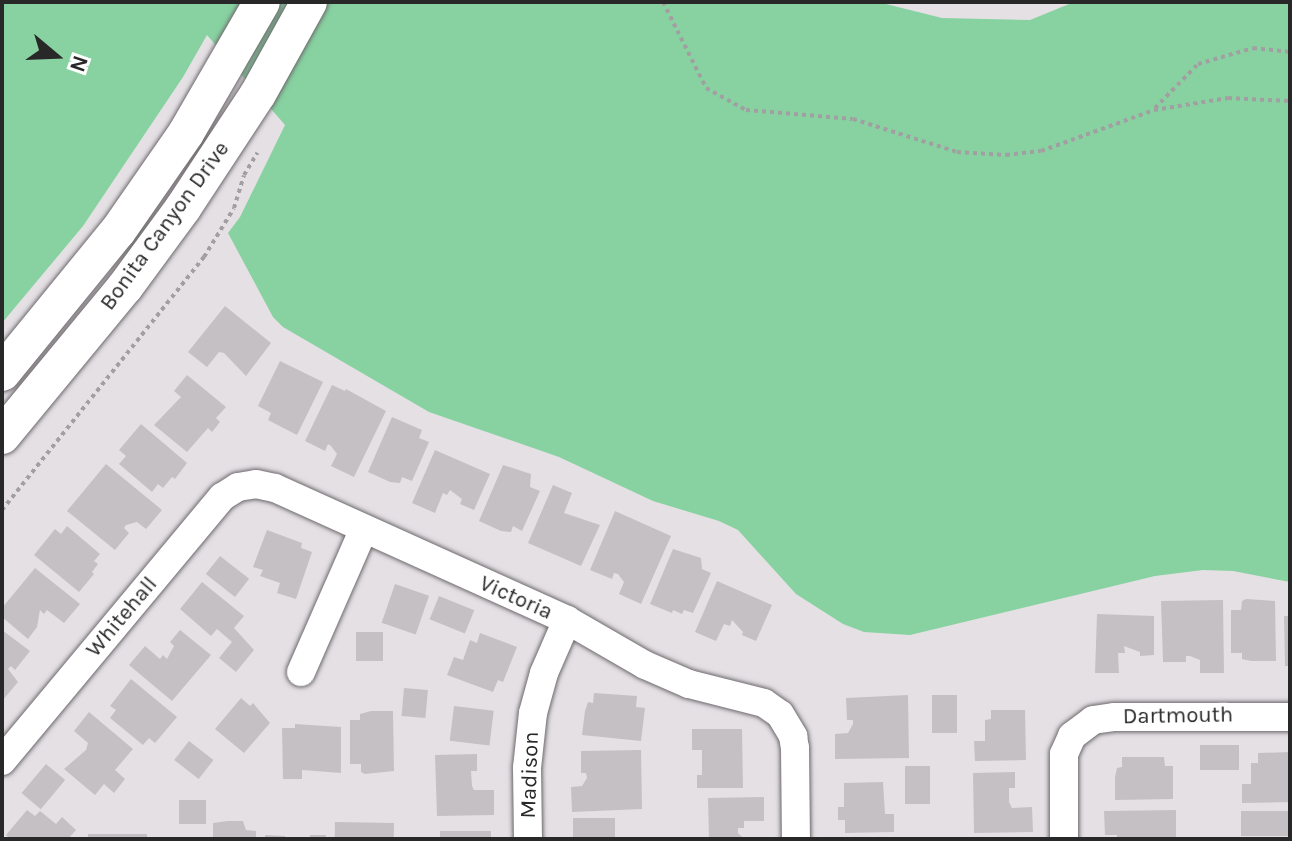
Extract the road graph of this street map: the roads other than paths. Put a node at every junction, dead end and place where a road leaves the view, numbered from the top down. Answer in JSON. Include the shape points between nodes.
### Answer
{"nodes":[{"id":1,"x":262,"y":2,"type":"edge"},
{"id":2,"x":309,"y":2,"type":"edge"},
{"id":3,"x":2,"y":373,"type":"edge"},
{"id":4,"x":2,"y":436,"type":"edge"},
{"id":5,"x":250,"y":484,"type":"joint"},
{"id":6,"x":363,"y":531,"type":"junction"},
{"id":7,"x":567,"y":620,"type":"junction"},
{"id":8,"x":301,"y":672,"type":"dead end"},
{"id":9,"x":1290,"y":717,"type":"edge"},
{"id":10,"x":2,"y":761,"type":"edge"},
{"id":11,"x":528,"y":839,"type":"edge"},
{"id":12,"x":796,"y":839,"type":"edge"},
{"id":13,"x":1064,"y":839,"type":"edge"}],
"edges":[{"from":1,"to":3,"type":"main road","name":"Bonita Canyon Drive","via":[[186,133],[118,231]]},
{"from":2,"to":4,"type":"main road","name":"Bonita Canyon Drive","via":[[258,94],[183,208]]},
{"from":5,"to":6,"type":"street","name":"Victoria","via":[[275,488]]},
{"from":5,"to":10,"type":"street","name":"Whitehall","via":[[222,497]]},
{"from":6,"to":7,"type":"street","name":"Victoria"},
{"from":6,"to":8,"type":"street"},
{"from":7,"to":11,"type":"street","name":"Madison","via":[[533,713]]},
{"from":7,"to":12,"type":"street","name":"Victoria","via":[[678,680],[764,703],[780,714],[795,748]]},
{"from":9,"to":13,"type":"street","name":"Dartmouth","via":[[1093,720],[1072,736],[1063,767]]}]}
